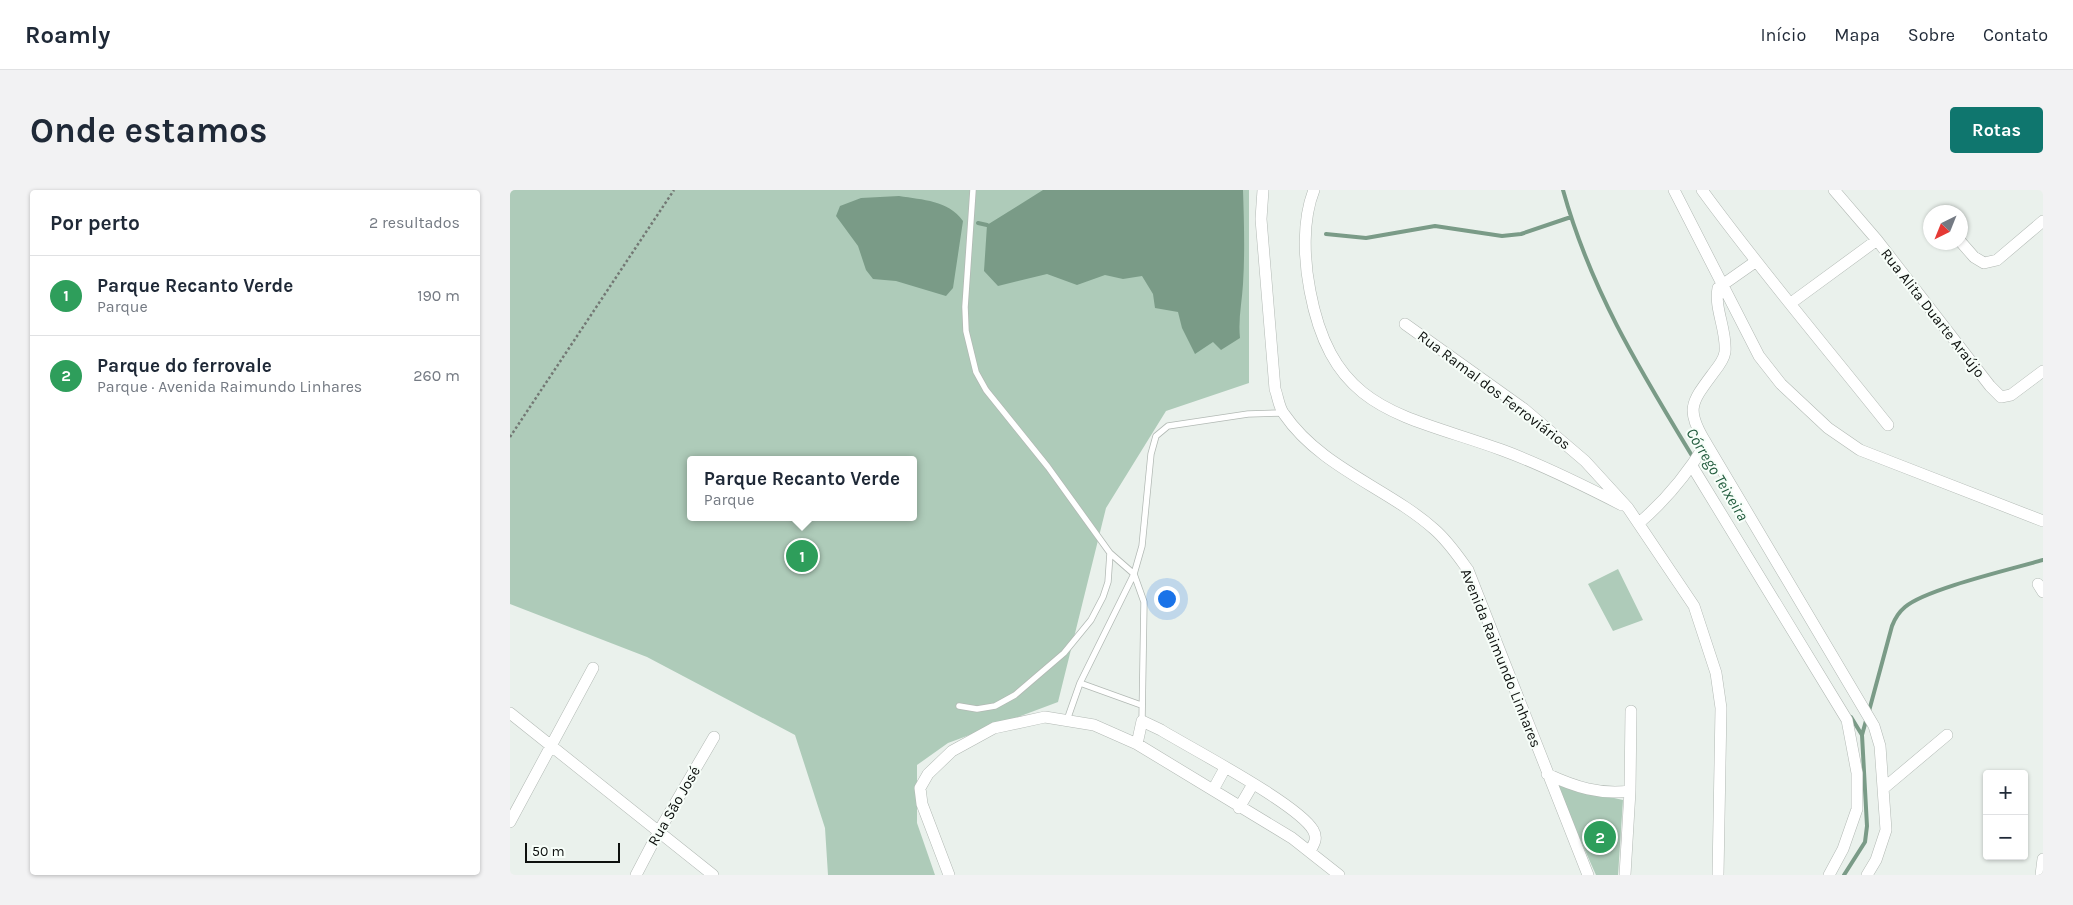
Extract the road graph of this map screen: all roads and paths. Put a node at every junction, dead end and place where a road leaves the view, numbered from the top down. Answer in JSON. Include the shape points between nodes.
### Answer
{"nodes":[{"id":1,"x":674,"y":190,"type":"edge"},
{"id":2,"x":973,"y":190,"type":"edge"},
{"id":3,"x":1263,"y":190,"type":"edge"},
{"id":4,"x":1314,"y":190,"type":"edge"},
{"id":5,"x":1674,"y":190,"type":"edge"},
{"id":6,"x":1702,"y":190,"type":"edge"},
{"id":7,"x":1834,"y":190,"type":"edge"},
{"id":8,"x":2043,"y":221,"type":"edge"},
{"id":9,"x":1876,"y":240,"type":"junction"},
{"id":10,"x":1968,"y":250,"type":"edge"},
{"id":11,"x":1755,"y":262,"type":"junction"},
{"id":12,"x":1721,"y":284,"type":"junction"},
{"id":13,"x":1791,"y":303,"type":"junction"},
{"id":14,"x":1405,"y":324,"type":"dead end"},
{"id":15,"x":2043,"y":371,"type":"edge"},
{"id":16,"x":1283,"y":413,"type":"junction"},
{"id":17,"x":1888,"y":425,"type":"dead end"},
{"id":18,"x":510,"y":437,"type":"edge"},
{"id":19,"x":1706,"y":443,"type":"junction"},
{"id":20,"x":1692,"y":466,"type":"junction"},
{"id":21,"x":1628,"y":508,"type":"junction"},
{"id":22,"x":2043,"y":521,"type":"edge"},
{"id":23,"x":1639,"y":523,"type":"junction"},
{"id":24,"x":1110,"y":553,"type":"junction"},
{"id":25,"x":1134,"y":574,"type":"junction"},
{"id":26,"x":593,"y":668,"type":"dead end"},
{"id":27,"x":1080,"y":682,"type":"junction"},
{"id":28,"x":1141,"y":705,"type":"junction"},
{"id":29,"x":959,"y":706,"type":"dead end"},
{"id":30,"x":1631,"y":711,"type":"dead end"},
{"id":31,"x":510,"y":713,"type":"edge"},
{"id":32,"x":1067,"y":720,"type":"junction"},
{"id":33,"x":1142,"y":722,"type":"junction"},
{"id":34,"x":1947,"y":735,"type":"dead end"},
{"id":35,"x":714,"y":737,"type":"dead end"},
{"id":36,"x":550,"y":744,"type":"junction"},
{"id":37,"x":1137,"y":744,"type":"junction"},
{"id":38,"x":1225,"y":768,"type":"junction"},
{"id":39,"x":1548,"y":774,"type":"junction"},
{"id":40,"x":1252,"y":784,"type":"junction"},
{"id":41,"x":1884,"y":788,"type":"junction"},
{"id":42,"x":1213,"y":790,"type":"junction"},
{"id":43,"x":1630,"y":790,"type":"junction"},
{"id":44,"x":1239,"y":808,"type":"junction"},
{"id":45,"x":510,"y":822,"type":"edge"},
{"id":46,"x":658,"y":831,"type":"junction"},
{"id":47,"x":1310,"y":851,"type":"junction"},
{"id":48,"x":2043,"y":860,"type":"edge"},
{"id":49,"x":636,"y":875,"type":"edge"},
{"id":50,"x":713,"y":875,"type":"edge"},
{"id":51,"x":949,"y":875,"type":"edge"},
{"id":52,"x":1339,"y":875,"type":"edge"},
{"id":53,"x":1588,"y":875,"type":"edge"},
{"id":54,"x":1625,"y":875,"type":"edge"},
{"id":55,"x":1718,"y":875,"type":"edge"},
{"id":56,"x":1829,"y":875,"type":"edge"},
{"id":57,"x":1867,"y":875,"type":"edge"},
{"id":58,"x":2041,"y":875,"type":"edge"}],
"edges":[{"from":1,"to":18,"type":"path"},
{"from":2,"to":24,"type":"lane","via":[[965,307],[970,354],[976,372],[986,390],[1048,467]]},
{"from":3,"to":16,"type":"street","name":"Avenida Raimundo Linhares","via":[[1262,219],[1275,389]]},
{"from":4,"to":21,"type":"street","via":[[1306,268],[1317,321],[1338,365],[1352,384],[1372,401],[1399,415],[1502,450]]},
{"from":5,"to":12,"type":"street"},
{"from":6,"to":11,"type":"street"},
{"from":7,"to":9,"type":"street","name":"Rua Alita Duarte Araújo"},
{"from":8,"to":10,"type":"street","via":[[1997,260],[1984,263]]},
{"from":9,"to":13,"type":"street"},
{"from":9,"to":15,"type":"street","name":"Rua Alita Duarte Araújo","via":[[2001,396],[2011,395]]},
{"from":11,"to":12,"type":"street"},
{"from":11,"to":13,"type":"street"},
{"from":12,"to":19,"type":"street","via":[[1717,293],[1725,334],[1724,355],[1693,408],[1693,422]]},
{"from":12,"to":22,"type":"street","via":[[1759,356],[1780,384],[1828,428],[1860,450]]},
{"from":13,"to":17,"type":"street"},
{"from":14,"to":21,"type":"street","name":"Rua Ramal dos Ferroviários","via":[[1563,440]]},
{"from":16,"to":25,"type":"lane","via":[[1248,414],[1168,426],[1156,436],[1151,454],[1142,546]]},
{"from":16,"to":39,"type":"street","name":"Avenida Raimundo Linhares","via":[[1315,447],[1358,479],[1403,506],[1434,529],[1452,548],[1468,570]]},
{"from":19,"to":20,"type":"street"},
{"from":19,"to":41,"type":"street","via":[[1874,726],[1880,746]]},
{"from":20,"to":23,"type":"street","via":[[1658,507]]},
{"from":20,"to":56,"type":"street","via":[[1847,720],[1857,773],[1857,809]]},
{"from":21,"to":23,"type":"street","name":"Rua Ramal dos Ferroviários"},
{"from":23,"to":55,"type":"street","name":"Rua Ramal dos Ferroviários","via":[[1694,606],[1716,673],[1721,708]]},
{"from":24,"to":25,"type":"lane"},
{"from":24,"to":29,"type":"lane","via":[[1108,582],[1103,597],[1064,653],[1015,695],[995,706],[976,709]]},
{"from":25,"to":27,"type":"lane"},
{"from":25,"to":28,"type":"lane","via":[[1144,602]]},
{"from":26,"to":36,"type":"street"},
{"from":27,"to":28,"type":"lane"},
{"from":27,"to":32,"type":"lane"},
{"from":28,"to":33,"type":"lane"},
{"from":30,"to":43,"type":"street"},
{"from":31,"to":36,"type":"street"},
{"from":32,"to":37,"type":"street","via":[[1094,725]]},
{"from":32,"to":51,"type":"street","via":[[1044,717],[994,728],[952,751],[928,774],[920,788],[922,804]]},
{"from":33,"to":37,"type":"street"},
{"from":33,"to":38,"type":"street"},
{"from":34,"to":41,"type":"street"},
{"from":35,"to":46,"type":"street","name":"Rua São José"},
{"from":36,"to":45,"type":"street"},
{"from":36,"to":46,"type":"street"},
{"from":37,"to":42,"type":"street"},
{"from":38,"to":40,"type":"street"},
{"from":38,"to":42,"type":"street"},
{"from":39,"to":43,"type":"street","via":[[1590,791],[1616,793]]},
{"from":39,"to":53,"type":"street","name":"Avenida Raimundo Linhares"},
{"from":40,"to":44,"type":"street"},
{"from":40,"to":47,"type":"street","via":[[1292,808],[1313,829],[1315,842]]},
{"from":41,"to":57,"type":"street","via":[[1886,830]]},
{"from":42,"to":44,"type":"street"},
{"from":43,"to":54,"type":"street"},
{"from":44,"to":47,"type":"street"},
{"from":46,"to":49,"type":"street","name":"Rua São José"},
{"from":46,"to":50,"type":"street"},
{"from":47,"to":52,"type":"street"},
{"from":48,"to":58,"type":"street"}]}
